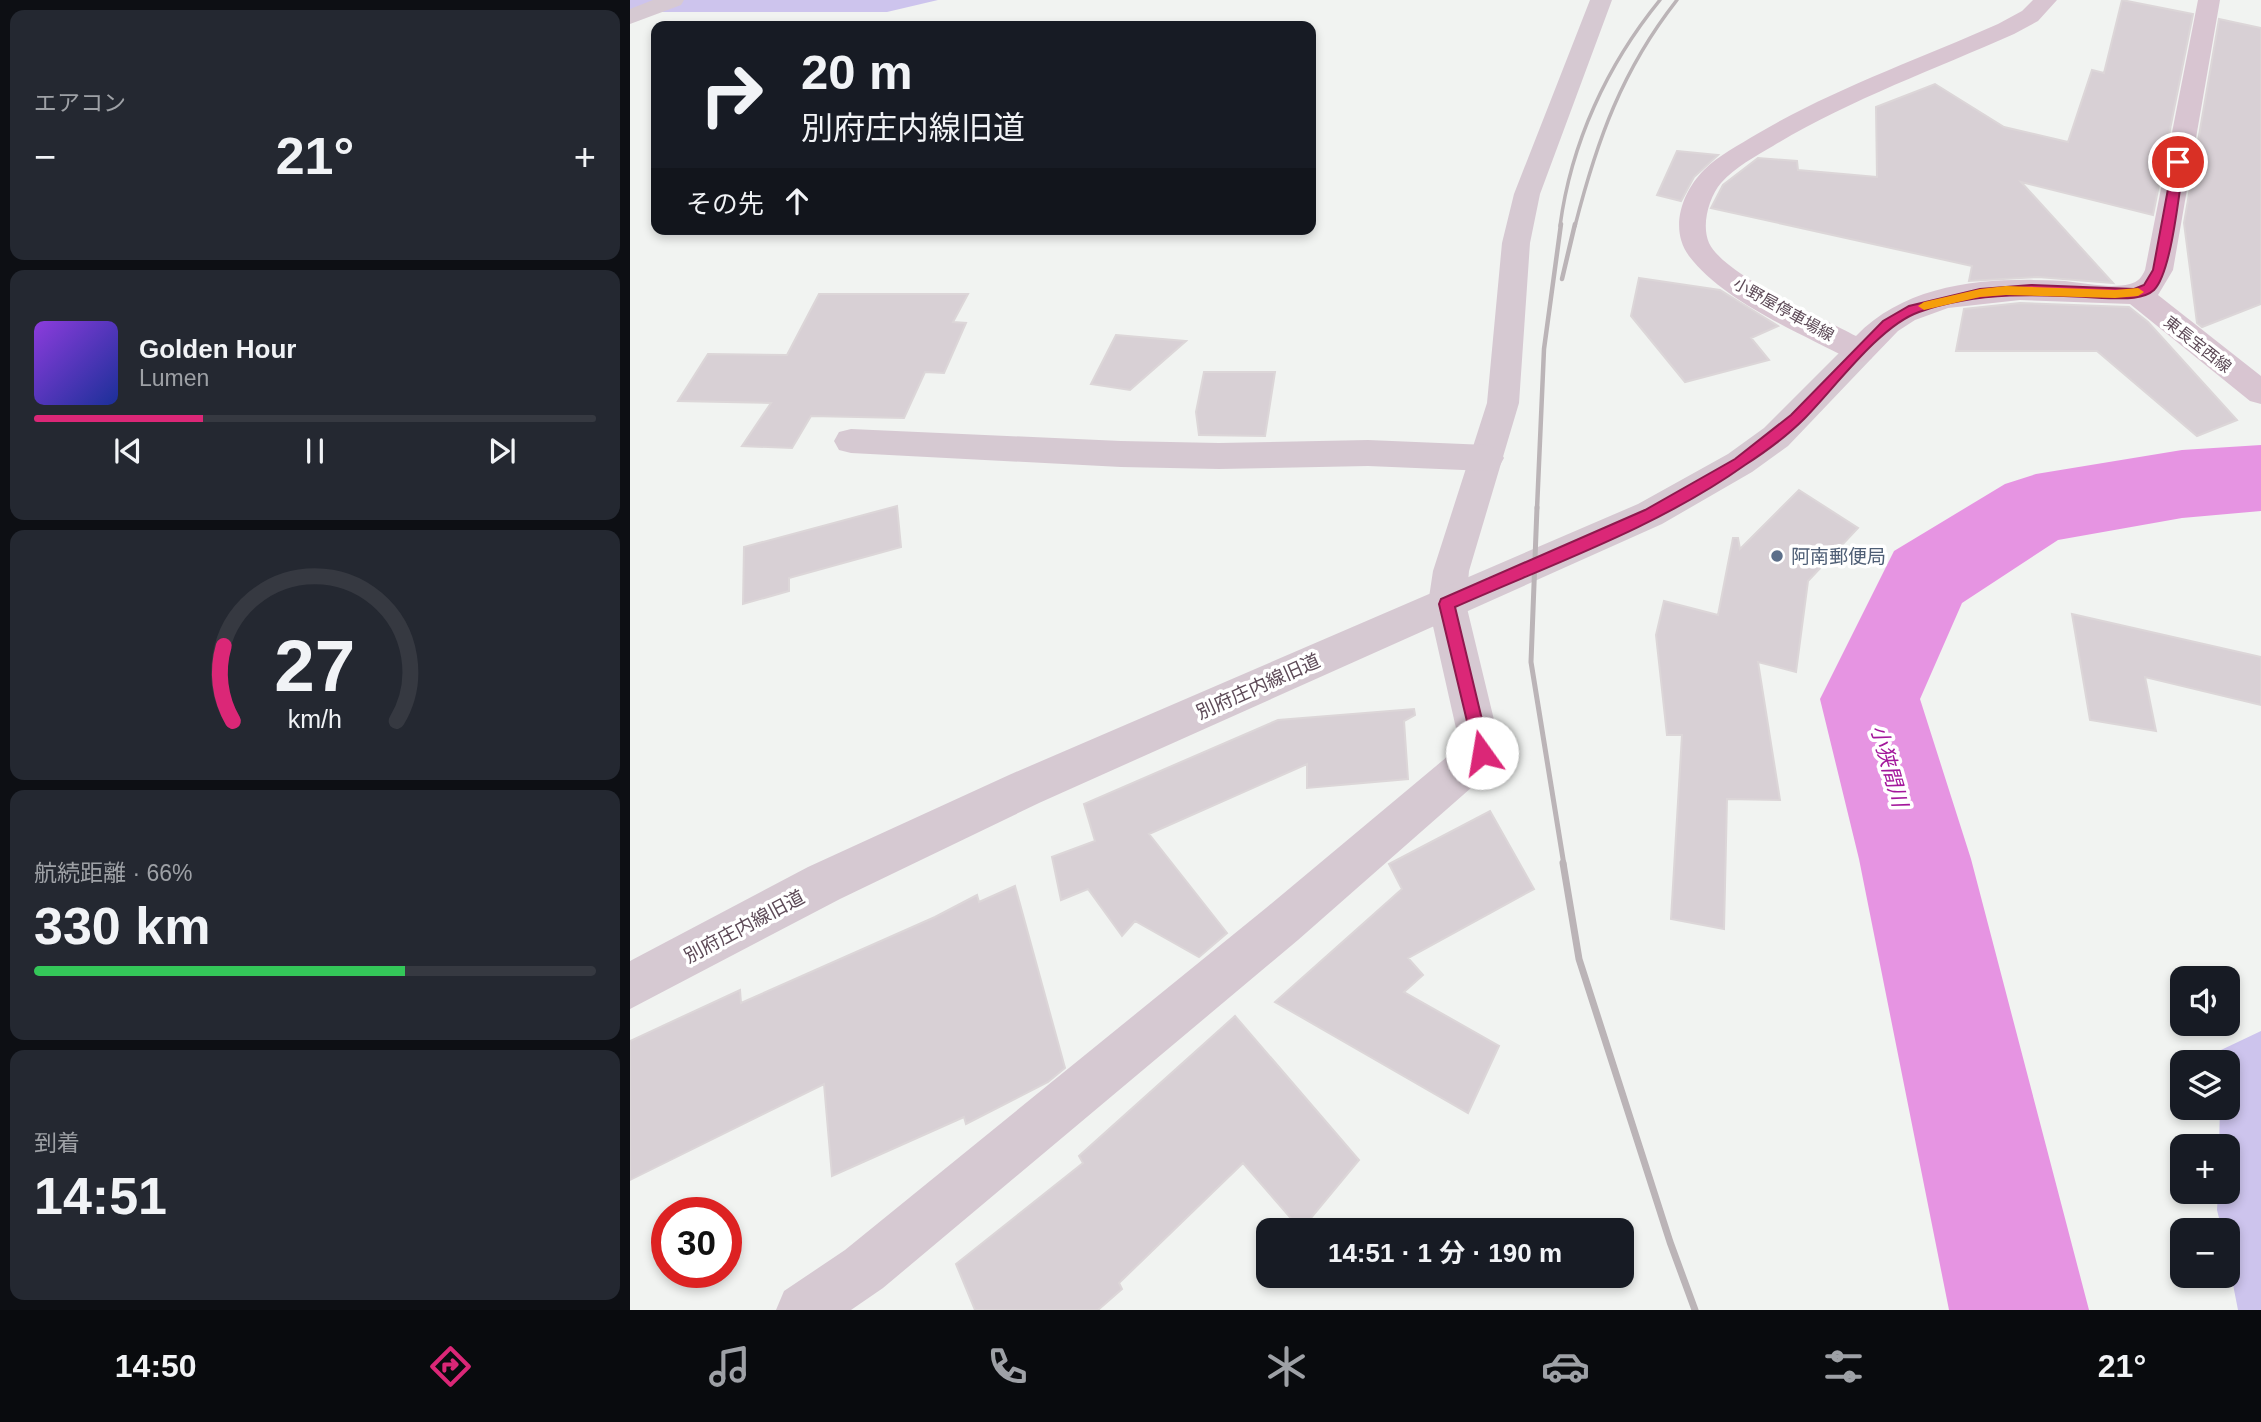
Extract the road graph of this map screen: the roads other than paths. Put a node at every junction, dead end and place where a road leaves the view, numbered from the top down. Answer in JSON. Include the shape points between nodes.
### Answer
{"nodes":[{"id":1,"x":673,"y":0,"type":"edge"},
{"id":2,"x":1601,"y":0,"type":"edge"},
{"id":3,"x":2046,"y":0,"type":"edge"},
{"id":4,"x":2209,"y":0,"type":"edge"},
{"id":5,"x":630,"y":17,"type":"edge"},
{"id":6,"x":2136,"y":293,"type":"junction"},
{"id":7,"x":1860,"y":351,"type":"junction"},
{"id":8,"x":2261,"y":393,"type":"edge"},
{"id":9,"x":851,"y":441,"type":"dead end"},
{"id":10,"x":1487,"y":458,"type":"junction"},
{"id":11,"x":1447,"y":604,"type":"junction"},
{"id":12,"x":630,"y":986,"type":"edge"},
{"id":13,"x":803,"y":1310,"type":"edge"}],
"edges":[{"from":1,"to":5,"type":"street"},
{"from":2,"to":10,"type":"street","via":[[1527,194],[1516,243],[1503,403]]},
{"from":3,"to":7,"type":"main road","name":"小野屋停車場線","via":[[2030,16],[2006,29],[1798,120],[1713,176],[1701,194],[1691,232],[1706,260],[1738,284]]},
{"from":4,"to":6,"type":"main road","via":[[2159,270],[2149,288]]},
{"from":6,"to":7,"type":"main road","via":[[2031,289],[1958,297],[1899,316]]},
{"from":6,"to":8,"type":"main road","name":"東長宝西線"},
{"from":7,"to":11,"type":"street","name":"別府庄内線旧道","via":[[1796,419],[1740,463],[1650,514]]},
{"from":9,"to":10,"type":"street","via":[[1121,454],[1368,453]]},
{"from":10,"to":11,"type":"street","via":[[1451,571]]},
{"from":11,"to":12,"type":"street","name":"別府庄内線旧道","via":[[1024,789],[824,883]]},
{"from":11,"to":13,"type":"street","via":[[1482,753],[864,1269]]}]}
